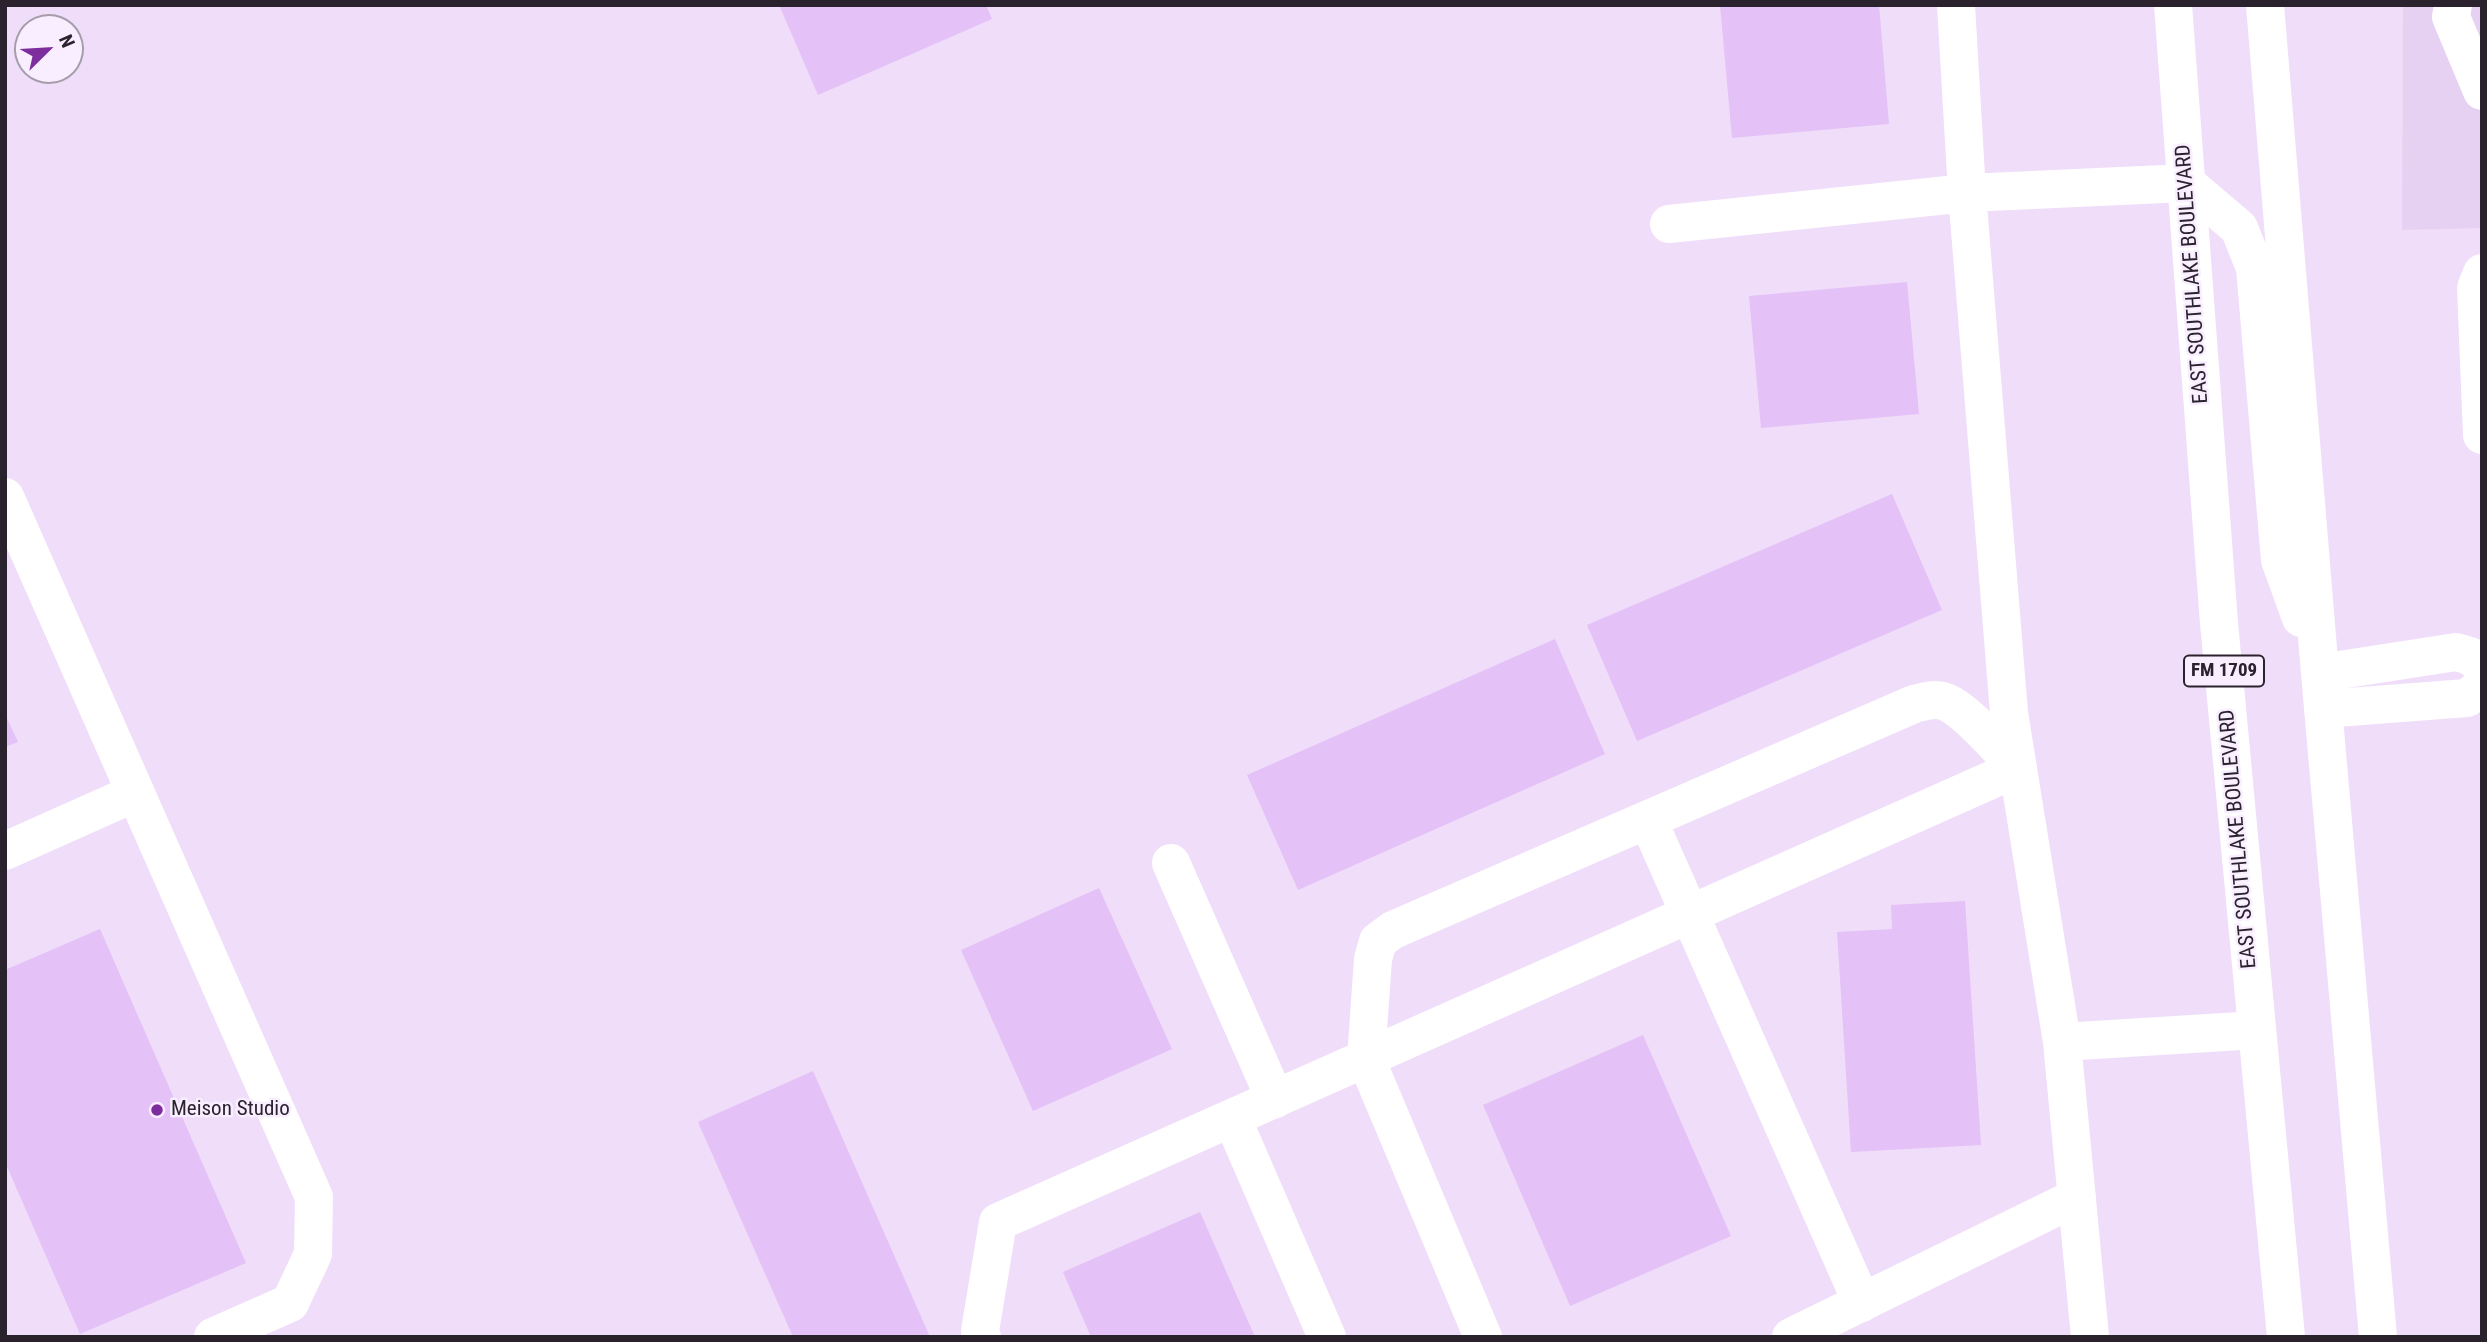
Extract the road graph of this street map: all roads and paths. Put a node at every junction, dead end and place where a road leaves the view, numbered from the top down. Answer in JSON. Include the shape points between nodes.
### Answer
{"nodes":[{"id":1,"x":1956,"y":5,"type":"edge"},
{"id":2,"x":2173,"y":5,"type":"edge"},
{"id":3,"x":2265,"y":5,"type":"edge"},
{"id":4,"x":2453,"y":5,"type":"edge"},
{"id":5,"x":2482,"y":91,"type":"edge"},
{"id":6,"x":2186,"y":183,"type":"junction"},
{"id":7,"x":1967,"y":193,"type":"junction"},
{"id":8,"x":1669,"y":224,"type":"dead end"},
{"id":9,"x":2482,"y":273,"type":"edge"},
{"id":10,"x":2480,"y":353,"type":"edge"},
{"id":11,"x":2482,"y":435,"type":"edge"},
{"id":12,"x":5,"y":497,"type":"edge"},
{"id":13,"x":2482,"y":666,"type":"edge"},
{"id":14,"x":2482,"y":686,"type":"edge"},
{"id":15,"x":2321,"y":691,"type":"junction"},
{"id":16,"x":2018,"y":768,"type":"junction"},
{"id":17,"x":135,"y":793,"type":"junction"},
{"id":18,"x":1648,"y":820,"type":"junction"},
{"id":19,"x":5,"y":851,"type":"edge"},
{"id":20,"x":1171,"y":863,"type":"dead end"},
{"id":21,"x":1689,"y":915,"type":"junction"},
{"id":22,"x":2257,"y":1030,"type":"junction"},
{"id":23,"x":2062,"y":1042,"type":"junction"},
{"id":24,"x":1366,"y":1059,"type":"junction"},
{"id":25,"x":1275,"y":1099,"type":"junction"},
{"id":26,"x":1232,"y":1118,"type":"junction"},
{"id":27,"x":2077,"y":1197,"type":"junction"},
{"id":28,"x":1861,"y":1303,"type":"junction"},
{"id":29,"x":1803,"y":1334,"type":"edge"},
{"id":30,"x":213,"y":1337,"type":"edge"},
{"id":31,"x":982,"y":1337,"type":"edge"},
{"id":32,"x":1327,"y":1337,"type":"edge"},
{"id":33,"x":1483,"y":1337,"type":"edge"},
{"id":34,"x":2090,"y":1337,"type":"edge"},
{"id":35,"x":2286,"y":1337,"type":"edge"},
{"id":36,"x":2378,"y":1337,"type":"edge"}],
"edges":[{"from":1,"to":7,"type":"main road"},
{"from":2,"to":6,"type":"main road","name":"EAST SOUTHLAKE BOULEVARD","number":"FM 1709"},
{"from":3,"to":15,"type":"main road"},
{"from":4,"to":5,"type":"main road","via":[[2451,17]]},
{"from":6,"to":7,"type":"main road"},
{"from":6,"to":15,"type":"main road","via":[[2239,228],[2255,268],[2280,560]]},
{"from":6,"to":22,"type":"main road","name":"EAST SOUTHLAKE BOULEVARD","number":"FM 1709","via":[[2219,623]]},
{"from":7,"to":8,"type":"main road"},
{"from":7,"to":16,"type":"main road","via":[[2009,713]]},
{"from":9,"to":10,"type":"main road","via":[[2476,288]]},
{"from":10,"to":11,"type":"main road"},
{"from":12,"to":17,"type":"main road"},
{"from":13,"to":15,"type":"main road","via":[[2456,652]]},
{"from":14,"to":15,"type":"main road","via":[[2467,698]]},
{"from":15,"to":36,"type":"main road"},
{"from":16,"to":18,"type":"main road","via":[[1961,711],[1932,699]]},
{"from":16,"to":21,"type":"main road"},
{"from":16,"to":23,"type":"main road"},
{"from":17,"to":19,"type":"main road"},
{"from":17,"to":30,"type":"main road","via":[[314,1197],[313,1255],[290,1303]]},
{"from":18,"to":21,"type":"main road"},
{"from":18,"to":24,"type":"main road","via":[[1393,930],[1378,941]]},
{"from":20,"to":25,"type":"main road"},
{"from":21,"to":24,"type":"main road"},
{"from":21,"to":28,"type":"main road"},
{"from":22,"to":23,"type":"main road"},
{"from":22,"to":35,"type":"main road","name":"EAST SOUTHLAKE BOULEVARD","number":"FM 1709"},
{"from":23,"to":27,"type":"main road"},
{"from":24,"to":25,"type":"main road"},
{"from":24,"to":33,"type":"main road"},
{"from":25,"to":26,"type":"main road"},
{"from":26,"to":31,"type":"main road","via":[[998,1222]]},
{"from":26,"to":32,"type":"main road"},
{"from":27,"to":28,"type":"main road"},
{"from":27,"to":34,"type":"main road"},
{"from":28,"to":29,"type":"main road"}]}
